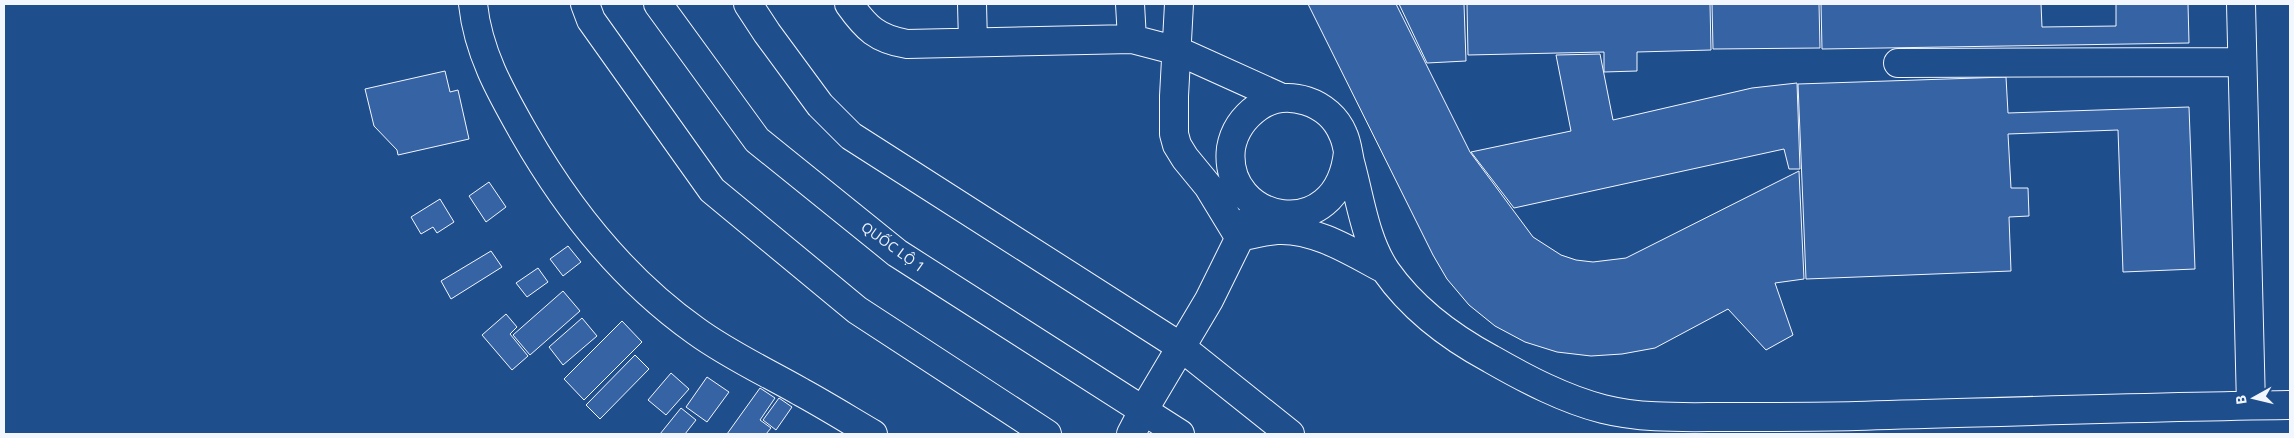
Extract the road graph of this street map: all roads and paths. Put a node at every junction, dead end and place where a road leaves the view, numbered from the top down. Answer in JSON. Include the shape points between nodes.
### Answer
{"nodes":[{"id":1,"x":472,"y":4,"type":"edge"},
{"id":2,"x":585,"y":4,"type":"edge"},
{"id":3,"x":658,"y":4,"type":"edge"},
{"id":4,"x":748,"y":4,"type":"edge"},
{"id":5,"x":849,"y":4,"type":"edge"},
{"id":6,"x":972,"y":4,"type":"edge"},
{"id":7,"x":1130,"y":4,"type":"edge"},
{"id":8,"x":1179,"y":4,"type":"edge"},
{"id":9,"x":2241,"y":4,"type":"edge"},
{"id":10,"x":1132,"y":39,"type":"junction"},
{"id":11,"x":973,"y":42,"type":"junction"},
{"id":12,"x":1178,"y":51,"type":"junction"},
{"id":13,"x":2242,"y":62,"type":"junction"},
{"id":14,"x":1898,"y":63,"type":"dead end"},
{"id":15,"x":1282,"y":98,"type":"junction"},
{"id":16,"x":1348,"y":152,"type":"junction"},
{"id":17,"x":1257,"y":205,"type":"junction"},
{"id":18,"x":1239,"y":237,"type":"junction"},
{"id":19,"x":1384,"y":268,"type":"junction"},
{"id":20,"x":1181,"y":347,"type":"junction"},
{"id":21,"x":2250,"y":405,"type":"junction"},
{"id":22,"x":2290,"y":405,"type":"edge"},
{"id":23,"x":1137,"y":423,"type":"edge"},
{"id":24,"x":1819,"y":426,"type":"edge"},
{"id":25,"x":872,"y":434,"type":"edge"},
{"id":26,"x":1046,"y":434,"type":"edge"},
{"id":27,"x":1180,"y":434,"type":"edge"},
{"id":28,"x":1290,"y":434,"type":"edge"}],
"edges":[{"from":1,"to":25,"type":"main road","via":[[481,47],[502,95],[541,163],[605,248],[640,284],[696,331]]},
{"from":2,"to":26,"type":"main road","via":[[591,20],[712,190],[857,310]]},
{"from":3,"to":23,"type":"main road","name":"QUỐC LỘ 1","via":[[757,140],[897,253]]},
{"from":4,"to":20,"type":"main road","via":[[820,105],[851,136]]},
{"from":5,"to":11,"type":"main road","via":[[871,30],[894,42]]},
{"from":6,"to":11,"type":"main road"},
{"from":7,"to":10,"type":"main road"},
{"from":8,"to":12,"type":"main road"},
{"from":9,"to":13,"type":"main road"},
{"from":10,"to":11,"type":"main road"},
{"from":10,"to":12,"type":"main road"},
{"from":12,"to":15,"type":"main road"},
{"from":12,"to":18,"type":"main road","via":[[1173,119],[1177,145],[1221,205]]},
{"from":13,"to":14,"type":"main road"},
{"from":13,"to":21,"type":"main road"},
{"from":15,"to":16,"type":"main road","via":[[1301,99],[1318,106],[1333,118],[1343,134]]},
{"from":15,"to":17,"type":"main road","via":[[1264,103],[1249,114],[1237,129],[1232,147],[1232,165],[1238,183]]},
{"from":16,"to":17,"type":"main road","via":[[1346,171],[1338,189],[1323,204],[1305,213],[1285,215]]},
{"from":16,"to":19,"type":"main road","via":[[1366,224]]},
{"from":17,"to":18,"type":"main road"},
{"from":18,"to":19,"type":"main road","via":[[1278,230],[1295,231],[1329,241]]},
{"from":18,"to":20,"type":"main road","via":[[1209,300]]},
{"from":19,"to":24,"type":"main road","via":[[1400,288],[1445,329],[1523,378],[1567,397],[1604,409],[1644,415]]},
{"from":20,"to":23,"type":"main road"},
{"from":20,"to":28,"type":"main road"},
{"from":21,"to":22,"type":"main road"},
{"from":21,"to":24,"type":"main road"},
{"from":23,"to":27,"type":"main road","name":"QUỐC LỘ 1"}]}
